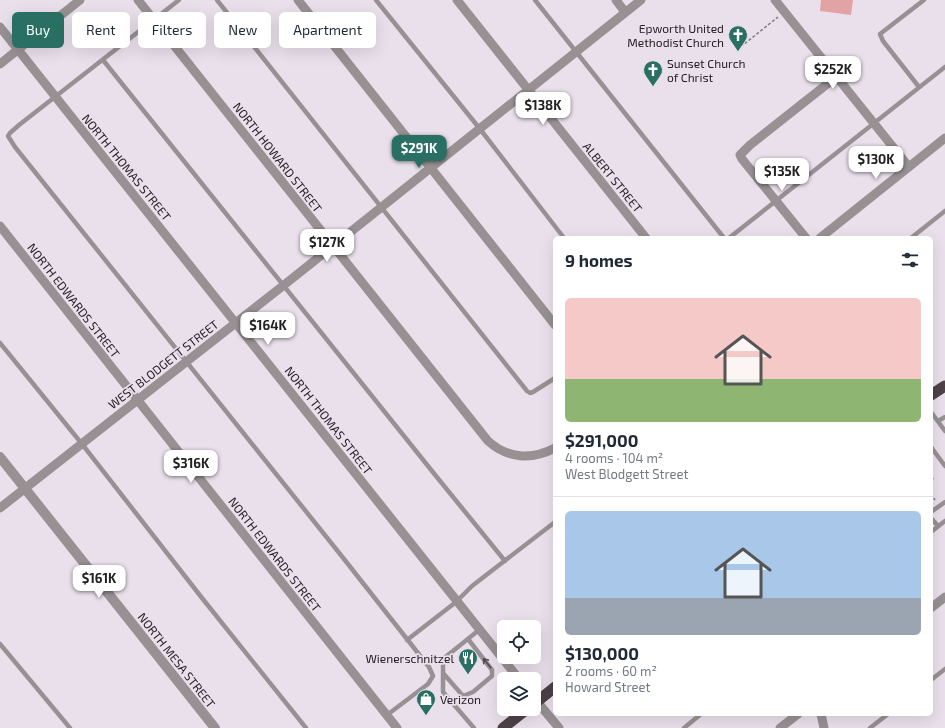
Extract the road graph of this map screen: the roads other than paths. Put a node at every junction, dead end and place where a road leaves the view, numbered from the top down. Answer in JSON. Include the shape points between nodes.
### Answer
{"nodes":[{"id":1,"x":80,"y":0,"type":"edge"},
{"id":2,"x":138,"y":0,"type":"edge"},
{"id":3,"x":179,"y":0,"type":"edge"},
{"id":4,"x":217,"y":0,"type":"edge"},
{"id":5,"x":298,"y":0,"type":"edge"},
{"id":6,"x":376,"y":0,"type":"edge"},
{"id":7,"x":457,"y":0,"type":"edge"},
{"id":8,"x":535,"y":0,"type":"edge"},
{"id":9,"x":616,"y":0,"type":"edge"},
{"id":10,"x":641,"y":0,"type":"edge"},
{"id":11,"x":775,"y":0,"type":"edge"},
{"id":12,"x":924,"y":0,"type":"edge"},
{"id":13,"x":148,"y":12,"type":"edge"},
{"id":14,"x":164,"y":12,"type":"edge"},
{"id":15,"x":626,"y":12,"type":"junction"},
{"id":16,"x":0,"y":27,"type":"edge"},
{"id":17,"x":138,"y":33,"type":"edge"},
{"id":18,"x":176,"y":48,"type":"edge"},
{"id":19,"x":18,"y":49,"type":"junction"},
{"id":20,"x":577,"y":52,"type":"junction"},
{"id":21,"x":103,"y":60,"type":"junction"},
{"id":22,"x":0,"y":64,"type":"edge"},
{"id":23,"x":945,"y":67,"type":"edge"},
{"id":24,"x":836,"y":77,"type":"junction"},
{"id":25,"x":919,"y":87,"type":"junction"},
{"id":26,"x":528,"y":90,"type":"junction"},
{"id":27,"x":56,"y":97,"type":"junction"},
{"id":28,"x":874,"y":124,"type":"junction"},
{"id":29,"x":480,"y":129,"type":"junction"},
{"id":30,"x":945,"y":138,"type":"edge"},
{"id":31,"x":431,"y":167,"type":"junction"},
{"id":32,"x":909,"y":167,"type":"junction"},
{"id":33,"x":776,"y":201,"type":"junction"},
{"id":34,"x":381,"y":206,"type":"junction"},
{"id":35,"x":945,"y":211,"type":"edge"},
{"id":36,"x":0,"y":226,"type":"edge"},
{"id":37,"x":562,"y":236,"type":"edge"},
{"id":38,"x":644,"y":236,"type":"edge"},
{"id":39,"x":722,"y":236,"type":"edge"},
{"id":40,"x":732,"y":236,"type":"edge"},
{"id":41,"x":804,"y":236,"type":"edge"},
{"id":42,"x":823,"y":236,"type":"edge"},
{"id":43,"x":914,"y":236,"type":"edge"},
{"id":44,"x":332,"y":245,"type":"junction"},
{"id":45,"x":284,"y":285,"type":"junction"},
{"id":46,"x":235,"y":322,"type":"junction"},
{"id":47,"x":553,"y":322,"type":"edge"},
{"id":48,"x":0,"y":343,"type":"edge"},
{"id":49,"x":186,"y":361,"type":"junction"},
{"id":50,"x":553,"y":379,"type":"edge"},
{"id":51,"x":945,"y":386,"type":"edge"},
{"id":52,"x":933,"y":394,"type":"edge"},
{"id":53,"x":138,"y":399,"type":"junction"},
{"id":54,"x":933,"y":415,"type":"edge"},
{"id":55,"x":945,"y":417,"type":"edge"},
{"id":56,"x":938,"y":421,"type":"junction"},
{"id":57,"x":945,"y":431,"type":"edge"},
{"id":58,"x":82,"y":444,"type":"junction"},
{"id":59,"x":553,"y":449,"type":"edge"},
{"id":60,"x":933,"y":450,"type":"edge"},
{"id":61,"x":0,"y":457,"type":"edge"},
{"id":62,"x":945,"y":466,"type":"edge"},
{"id":63,"x":25,"y":488,"type":"junction"},
{"id":64,"x":945,"y":502,"type":"edge"},
{"id":65,"x":0,"y":508,"type":"edge"},
{"id":66,"x":933,"y":511,"type":"edge"},
{"id":67,"x":933,"y":520,"type":"edge"},
{"id":68,"x":945,"y":521,"type":"edge"},
{"id":69,"x":553,"y":524,"type":"edge"},
{"id":70,"x":938,"y":526,"type":"junction"},
{"id":71,"x":933,"y":530,"type":"edge"},
{"id":72,"x":505,"y":561,"type":"junction"},
{"id":73,"x":945,"y":597,"type":"edge"},
{"id":74,"x":456,"y":602,"type":"junction"},
{"id":75,"x":933,"y":606,"type":"edge"},
{"id":76,"x":479,"y":630,"type":"junction"},
{"id":77,"x":468,"y":639,"type":"junction"},
{"id":78,"x":407,"y":640,"type":"junction"},
{"id":79,"x":0,"y":644,"type":"edge"},
{"id":80,"x":945,"y":669,"type":"edge"},
{"id":81,"x":513,"y":672,"type":"edge"},
{"id":82,"x":443,"y":673,"type":"junction"},
{"id":83,"x":933,"y":678,"type":"edge"},
{"id":84,"x":553,"y":688,"type":"edge"},
{"id":85,"x":541,"y":697,"type":"edge"},
{"id":86,"x":541,"y":708,"type":"edge"},
{"id":87,"x":387,"y":715,"type":"junction"},
{"id":88,"x":518,"y":716,"type":"edge"},
{"id":89,"x":699,"y":716,"type":"edge"},
{"id":90,"x":795,"y":716,"type":"edge"},
{"id":91,"x":821,"y":716,"type":"edge"},
{"id":92,"x":885,"y":716,"type":"edge"},
{"id":93,"x":70,"y":728,"type":"edge"},
{"id":94,"x":215,"y":728,"type":"edge"},
{"id":95,"x":306,"y":728,"type":"edge"},
{"id":96,"x":397,"y":728,"type":"edge"},
{"id":97,"x":474,"y":728,"type":"edge"},
{"id":98,"x":503,"y":728,"type":"edge"},
{"id":99,"x":559,"y":728,"type":"edge"},
{"id":100,"x":684,"y":728,"type":"edge"},
{"id":101,"x":780,"y":728,"type":"edge"},
{"id":102,"x":824,"y":728,"type":"edge"},
{"id":103,"x":870,"y":728,"type":"edge"}],
"edges":[{"from":1,"to":19,"type":"street"},
{"from":2,"to":13,"type":"street","name":"NORTH HOWARD STREET"},
{"from":3,"to":14,"type":"lane"},
{"from":4,"to":34,"type":"lane"},
{"from":5,"to":31,"type":"street"},
{"from":6,"to":29,"type":"lane"},
{"from":7,"to":26,"type":"street","name":"ALBERT STREET"},
{"from":8,"to":20,"type":"lane"},
{"from":9,"to":15,"type":"street"},
{"from":10,"to":15,"type":"street","name":"WEST BLODGETT STREET"},
{"from":11,"to":24,"type":"street"},
{"from":12,"to":25,"type":"lane","via":[[880,34],[882,41]]},
{"from":15,"to":20,"type":"street","name":"WEST BLODGETT STREET"},
{"from":16,"to":19,"type":"street","name":"NORTH THOMAS STREET"},
{"from":17,"to":21,"type":"lane"},
{"from":18,"to":44,"type":"street","name":"NORTH HOWARD STREET"},
{"from":19,"to":22,"type":"street"},
{"from":19,"to":27,"type":"street","name":"NORTH THOMAS STREET"},
{"from":20,"to":26,"type":"street","name":"WEST BLODGETT STREET"},
{"from":20,"to":39,"type":"lane"},
{"from":21,"to":27,"type":"lane"},
{"from":21,"to":45,"type":"lane"},
{"from":23,"to":25,"type":"lane"},
{"from":24,"to":28,"type":"street"},
{"from":24,"to":33,"type":"street","via":[[740,155]]},
{"from":25,"to":28,"type":"lane"},
{"from":26,"to":29,"type":"street","name":"WEST BLODGETT STREET"},
{"from":26,"to":38,"type":"street","name":"ALBERT STREET"},
{"from":27,"to":46,"type":"street","name":"NORTH THOMAS STREET"},
{"from":27,"to":49,"type":"lane","via":[[10,133],[9,139]]},
{"from":28,"to":32,"type":"street"},
{"from":28,"to":33,"type":"lane"},
{"from":29,"to":31,"type":"street","name":"WEST BLODGETT STREET"},
{"from":29,"to":37,"type":"lane"},
{"from":30,"to":32,"type":"street"},
{"from":31,"to":34,"type":"street","name":"WEST BLODGETT STREET"},
{"from":31,"to":47,"type":"street"},
{"from":32,"to":42,"type":"street"},
{"from":33,"to":40,"type":"lane"},
{"from":33,"to":41,"type":"street"},
{"from":34,"to":44,"type":"street","name":"WEST BLODGETT STREET"},
{"from":34,"to":50,"type":"lane","via":[[527,391],[533,392]]},
{"from":35,"to":43,"type":"lane"},
{"from":36,"to":53,"type":"street","name":"NORTH EDWARDS STREET"},
{"from":44,"to":45,"type":"street","name":"WEST BLODGETT STREET"},
{"from":44,"to":59,"type":"street","name":"NORTH HOWARD STREET","via":[[493,446],[521,457],[533,456]]},
{"from":45,"to":46,"type":"street","name":"WEST BLODGETT STREET"},
{"from":45,"to":72,"type":"lane"},
{"from":46,"to":49,"type":"street","name":"WEST BLODGETT STREET"},
{"from":46,"to":74,"type":"street","name":"NORTH THOMAS STREET"},
{"from":48,"to":58,"type":"lane"},
{"from":49,"to":53,"type":"street","name":"WEST BLODGETT STREET"},
{"from":49,"to":78,"type":"lane"},
{"from":51,"to":52,"type":"highway"},
{"from":53,"to":58,"type":"street","name":"WEST BLODGETT STREET"},
{"from":53,"to":87,"type":"street","name":"NORTH EDWARDS STREET"},
{"from":54,"to":56,"type":"lane"},
{"from":55,"to":56,"type":"lane"},
{"from":56,"to":57,"type":"lane"},
{"from":58,"to":63,"type":"street","name":"WEST BLODGETT STREET"},
{"from":58,"to":95,"type":"lane"},
{"from":60,"to":62,"type":"lane"},
{"from":61,"to":63,"type":"street","name":"NORTH MESA STREET"},
{"from":63,"to":65,"type":"street","name":"WEST BLODGETT STREET"},
{"from":63,"to":94,"type":"street","name":"NORTH MESA STREET"},
{"from":64,"to":66,"type":"lane"},
{"from":67,"to":70,"type":"lane"},
{"from":68,"to":70,"type":"lane"},
{"from":69,"to":72,"type":"lane"},
{"from":70,"to":71,"type":"lane"},
{"from":72,"to":74,"type":"lane","via":[[472,586]]},
{"from":73,"to":75,"type":"street"},
{"from":74,"to":76,"type":"street","name":"NORTH THOMAS STREET"},
{"from":74,"to":78,"type":"lane"},
{"from":76,"to":77,"type":"lane"},
{"from":76,"to":81,"type":"street","name":"NORTH THOMAS STREET"},
{"from":77,"to":82,"type":"lane","via":[[443,660]]},
{"from":82,"to":77,"type":"lane","one_way":true,"via":[[463,696],[473,692],[492,676],[492,670]]},
{"from":78,"to":87,"type":"lane","via":[[429,667],[433,676],[428,684]]},
{"from":79,"to":93,"type":"lane"},
{"from":80,"to":83,"type":"lane"},
{"from":82,"to":97,"type":"lane","via":[[443,692]]},
{"from":84,"to":85,"type":"highway"},
{"from":86,"to":99,"type":"street"},
{"from":87,"to":96,"type":"street","name":"NORTH EDWARDS STREET"},
{"from":88,"to":98,"type":"highway"},
{"from":89,"to":100,"type":"lane"},
{"from":90,"to":101,"type":"street"},
{"from":91,"to":102,"type":"street"},
{"from":92,"to":103,"type":"lane"}]}
